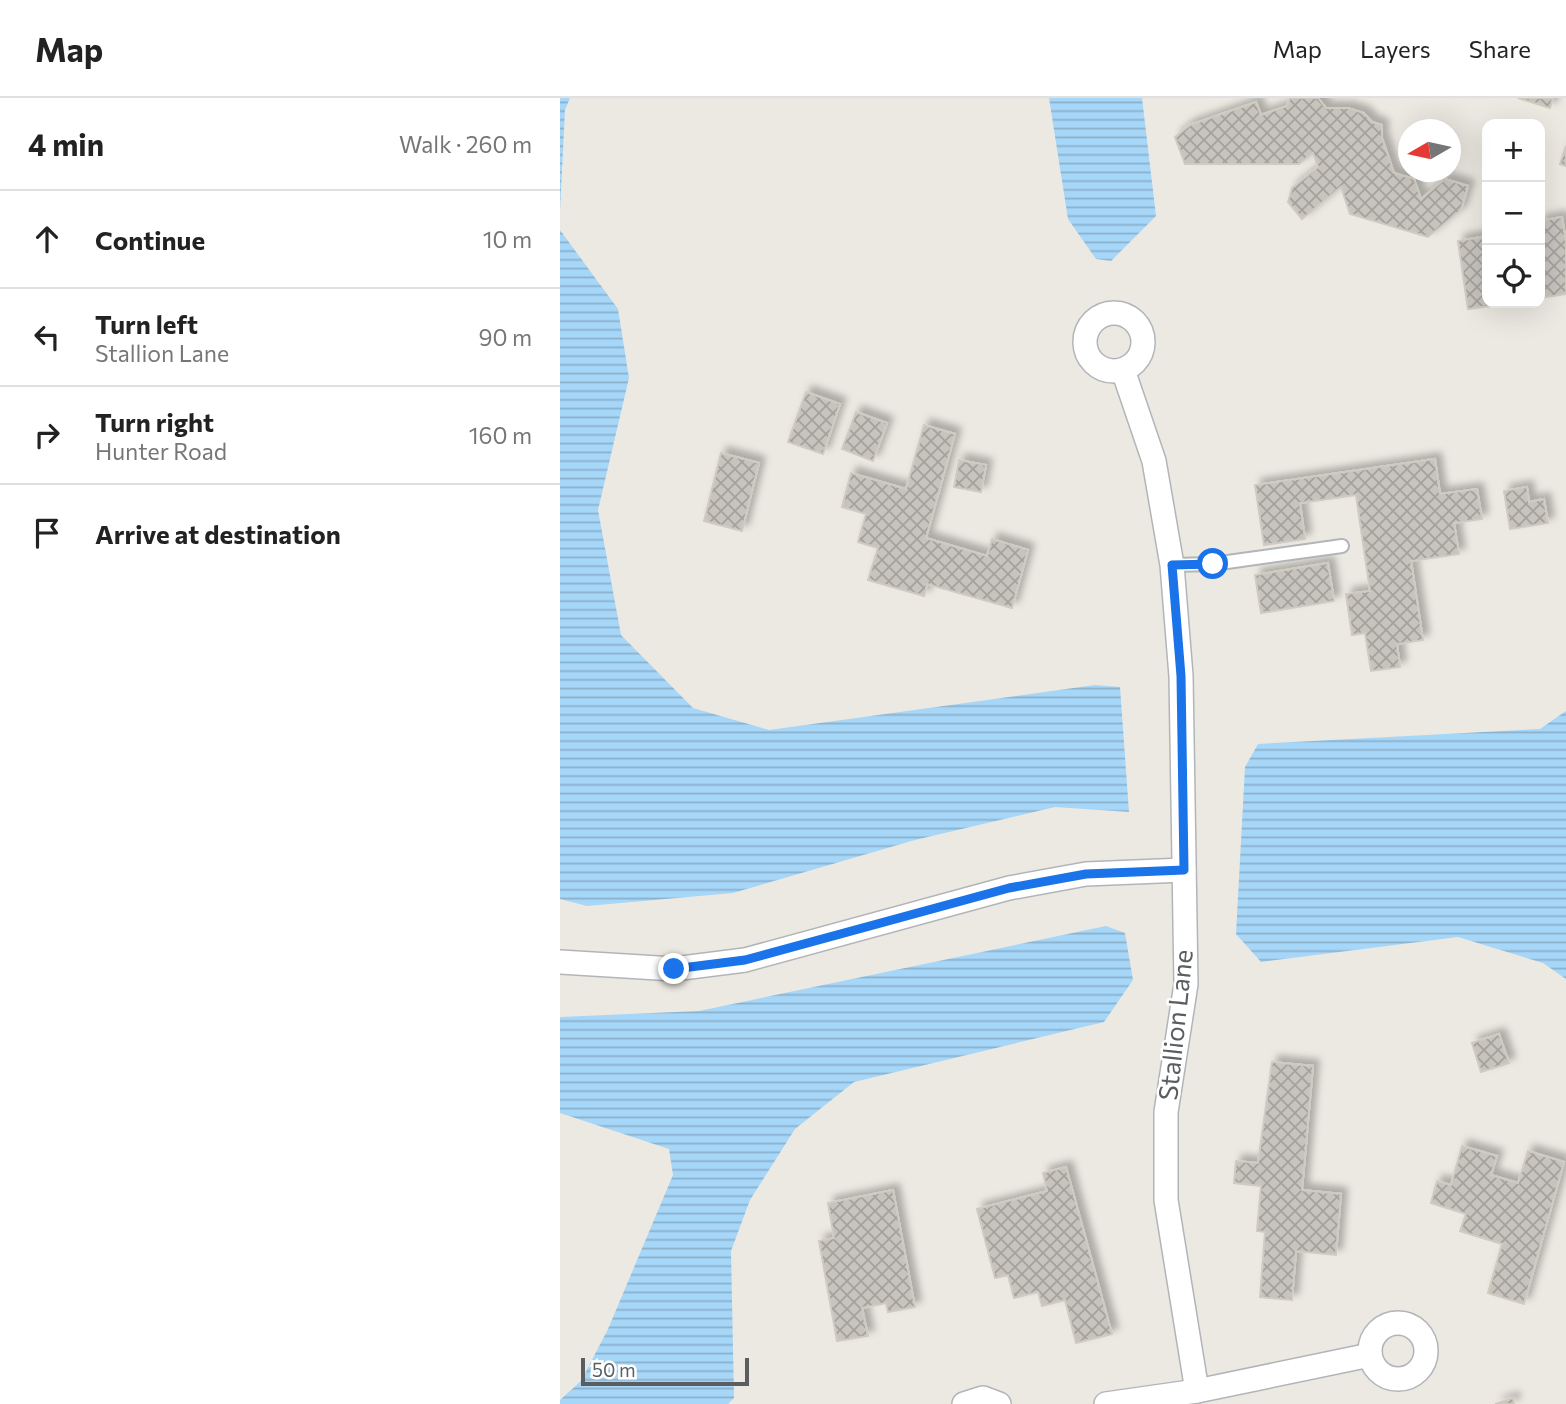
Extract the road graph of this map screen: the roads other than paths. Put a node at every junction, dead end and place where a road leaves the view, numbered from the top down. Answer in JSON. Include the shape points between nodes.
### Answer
{"nodes":[{"id":1,"x":1123,"y":370,"type":"dead end"},
{"id":2,"x":1342,"y":546,"type":"dead end"},
{"id":3,"x":1172,"y":565,"type":"junction"},
{"id":4,"x":1184,"y":870,"type":"junction"},
{"id":5,"x":560,"y":962,"type":"edge"},
{"id":6,"x":1370,"y":1355,"type":"dead end"},
{"id":7,"x":1197,"y":1391,"type":"junction"},
{"id":8,"x":964,"y":1404,"type":"edge"},
{"id":9,"x":999,"y":1404,"type":"edge"},
{"id":10,"x":1106,"y":1404,"type":"edge"}],
"edges":[{"from":1,"to":3,"type":"street","name":"Stallion Lane","via":[[1154,461]]},
{"from":2,"to":3,"type":"lane","via":[[1213,564]]},
{"from":3,"to":4,"type":"street","name":"Stallion Lane","via":[[1181,676]]},
{"from":4,"to":5,"type":"street","via":[[1086,874],[1009,888],[745,960],[674,969]]},
{"from":4,"to":7,"type":"street","name":"Stallion Lane","via":[[1186,984],[1166,1112],[1166,1200]]},
{"from":6,"to":7,"type":"street"},
{"from":7,"to":10,"type":"street"},
{"from":8,"to":9,"type":"street","via":[[983,1398]]}]}
